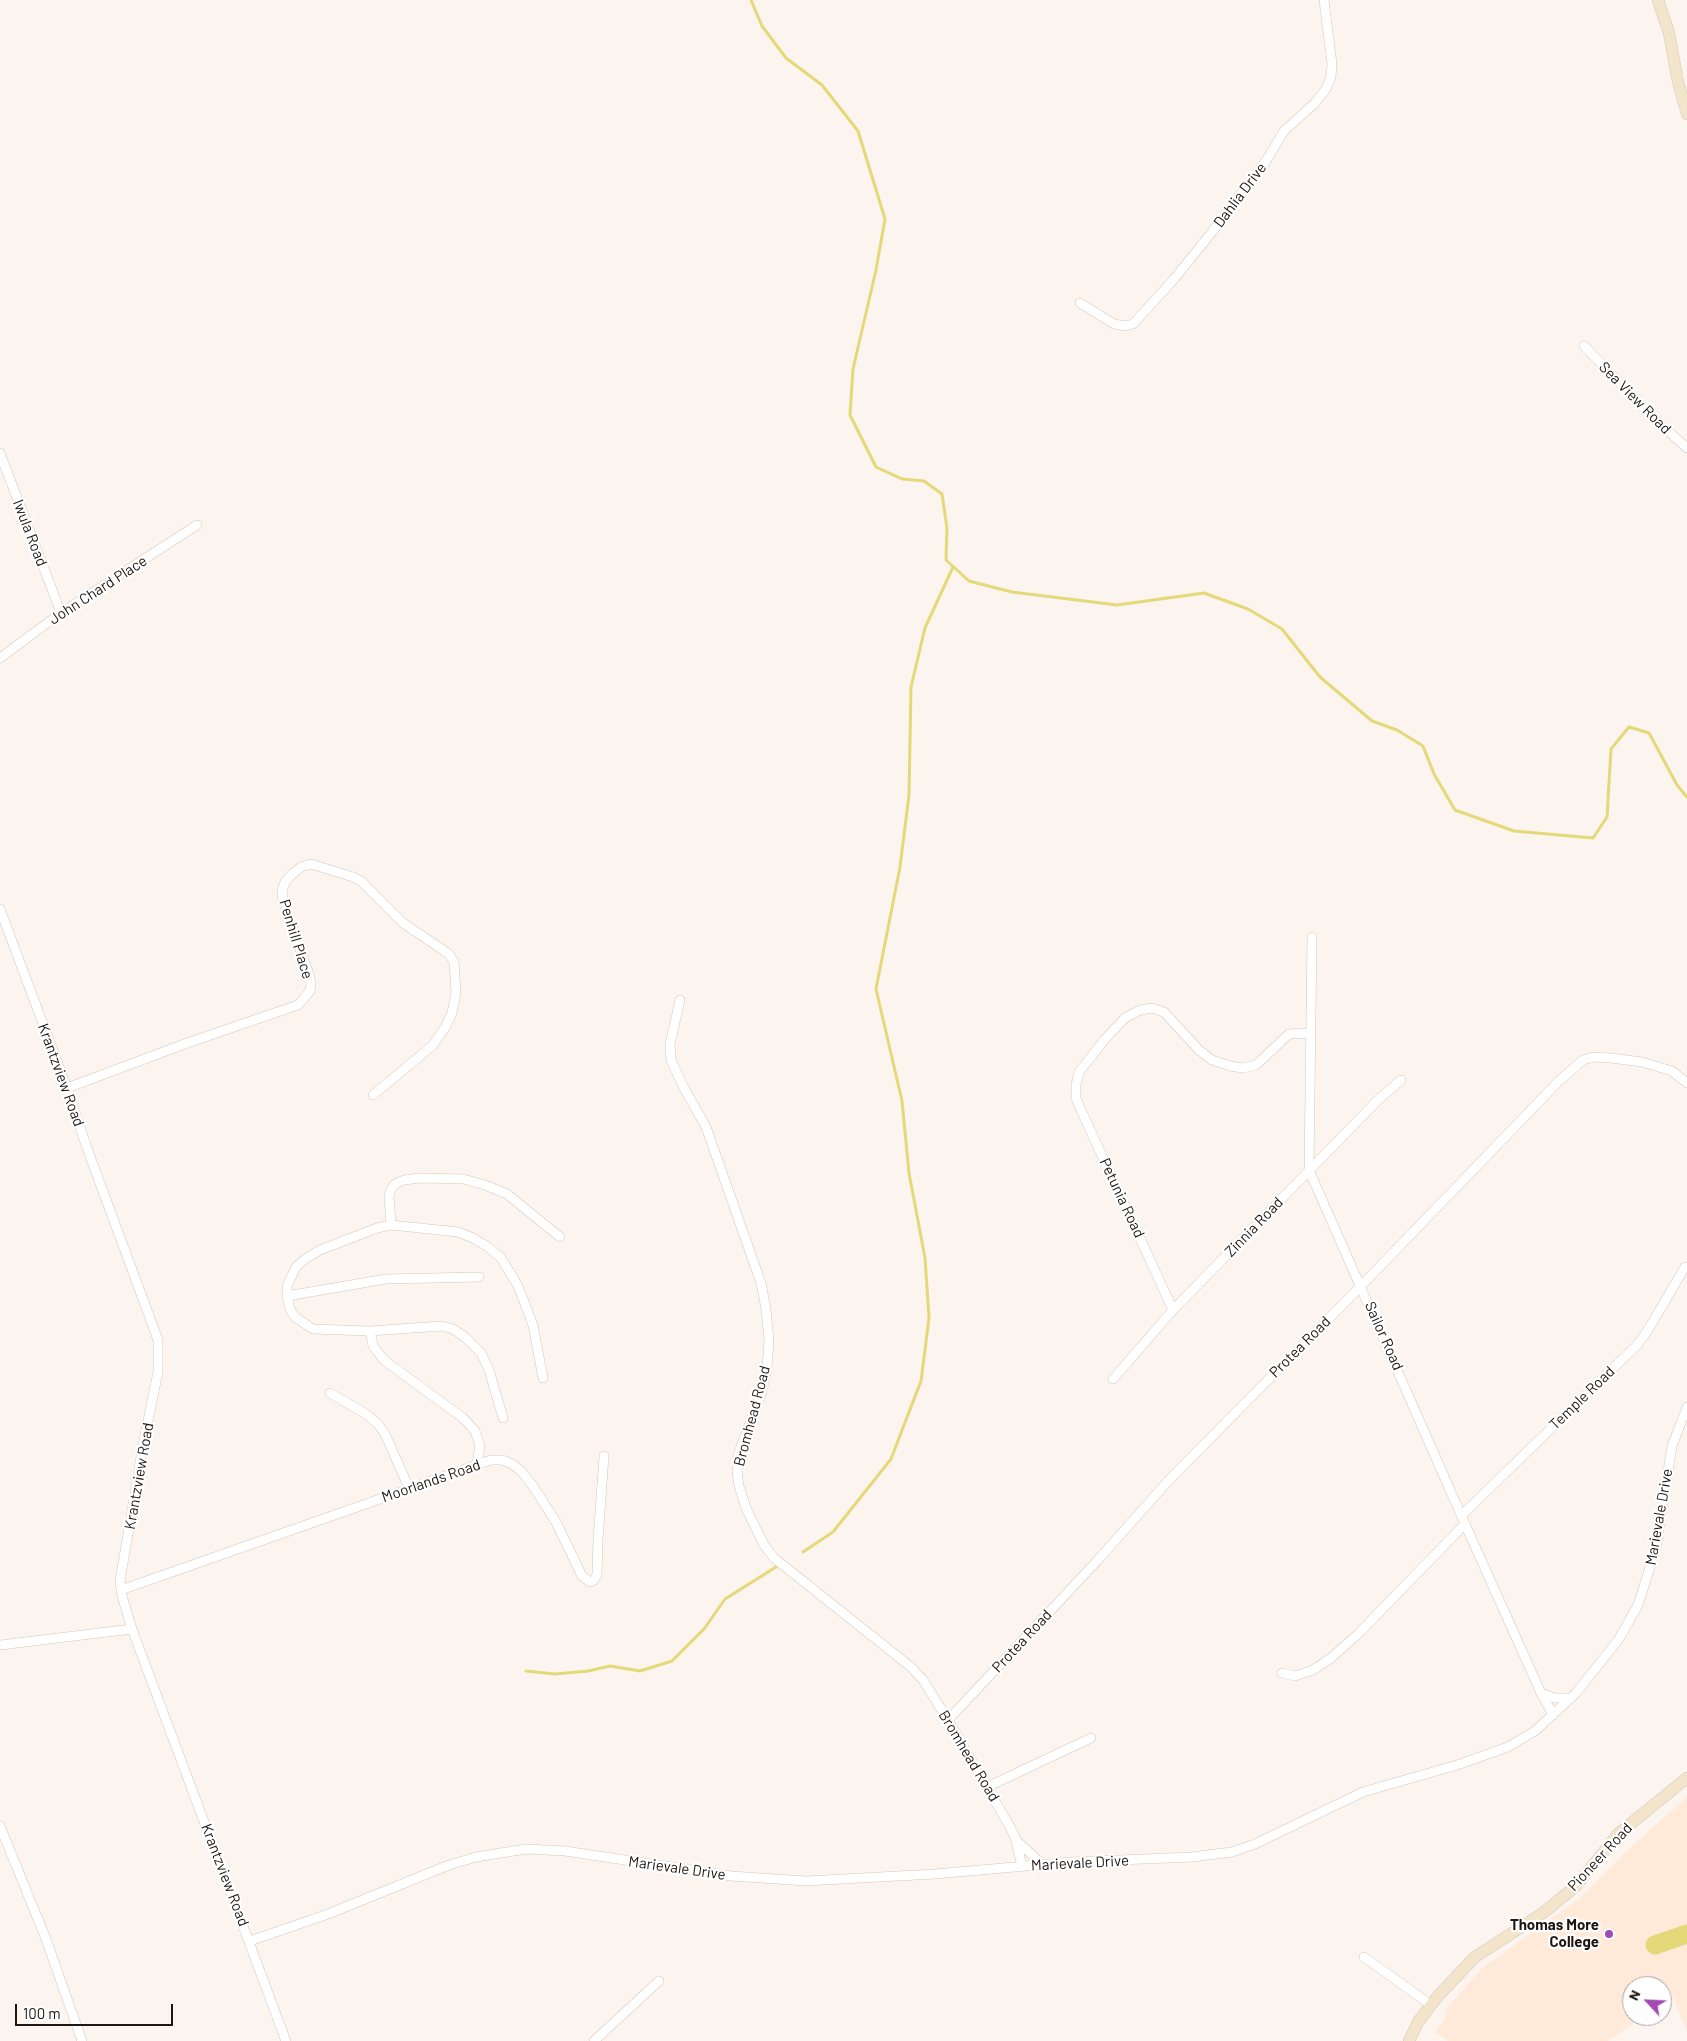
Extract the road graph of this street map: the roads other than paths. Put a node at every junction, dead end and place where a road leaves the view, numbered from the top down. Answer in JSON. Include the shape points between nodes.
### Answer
{"nodes":[{"id":1,"x":1324,"y":0,"type":"edge"},
{"id":2,"x":1658,"y":0,"type":"edge"},
{"id":3,"x":1687,"y":114,"type":"edge"},
{"id":4,"x":1080,"y":303,"type":"dead end"},
{"id":5,"x":1584,"y":346,"type":"dead end"},
{"id":6,"x":1687,"y":448,"type":"edge"},
{"id":7,"x":0,"y":452,"type":"edge"},
{"id":8,"x":197,"y":525,"type":"dead end"},
{"id":9,"x":61,"y":613,"type":"junction"},
{"id":10,"x":0,"y":658,"type":"edge"},
{"id":11,"x":0,"y":909,"type":"edge"},
{"id":12,"x":1312,"y":938,"type":"dead end"},
{"id":13,"x":680,"y":1000,"type":"dead end"},
{"id":14,"x":1310,"y":1033,"type":"junction"},
{"id":15,"x":1400,"y":1080,"type":"dead end"},
{"id":16,"x":1687,"y":1083,"type":"edge"},
{"id":17,"x":67,"y":1088,"type":"junction"},
{"id":18,"x":373,"y":1095,"type":"dead end"},
{"id":19,"x":1309,"y":1170,"type":"junction"},
{"id":20,"x":391,"y":1225,"type":"junction"},
{"id":21,"x":560,"y":1237,"type":"dead end"},
{"id":22,"x":1685,"y":1267,"type":"dead end"},
{"id":23,"x":479,"y":1277,"type":"dead end"},
{"id":24,"x":1361,"y":1286,"type":"junction"},
{"id":25,"x":287,"y":1296,"type":"junction"},
{"id":26,"x":1173,"y":1310,"type":"junction"},
{"id":27,"x":370,"y":1330,"type":"junction"},
{"id":28,"x":543,"y":1378,"type":"dead end"},
{"id":29,"x":1113,"y":1379,"type":"dead end"},
{"id":30,"x":330,"y":1393,"type":"dead end"},
{"id":31,"x":1687,"y":1407,"type":"edge"},
{"id":32,"x":503,"y":1418,"type":"dead end"},
{"id":33,"x":604,"y":1456,"type":"dead end"},
{"id":34,"x":476,"y":1463,"type":"junction"},
{"id":35,"x":409,"y":1488,"type":"junction"},
{"id":36,"x":1463,"y":1520,"type":"junction"},
{"id":37,"x":121,"y":1590,"type":"junction"},
{"id":38,"x":132,"y":1629,"type":"junction"},
{"id":39,"x":0,"y":1645,"type":"edge"},
{"id":40,"x":1282,"y":1673,"type":"dead end"},
{"id":41,"x":1541,"y":1692,"type":"junction"},
{"id":42,"x":1571,"y":1698,"type":"junction"},
{"id":43,"x":1553,"y":1715,"type":"junction"},
{"id":44,"x":948,"y":1720,"type":"junction"},
{"id":45,"x":1091,"y":1738,"type":"dead end"},
{"id":46,"x":1687,"y":1778,"type":"edge"},
{"id":47,"x":987,"y":1786,"type":"junction"},
{"id":48,"x":0,"y":1826,"type":"edge"},
{"id":49,"x":1016,"y":1841,"type":"junction"},
{"id":50,"x":1043,"y":1864,"type":"junction"},
{"id":51,"x":1022,"y":1866,"type":"junction"},
{"id":52,"x":250,"y":1941,"type":"junction"},
{"id":53,"x":1364,"y":1957,"type":"dead end"},
{"id":54,"x":659,"y":1981,"type":"dead end"},
{"id":55,"x":1431,"y":2005,"type":"junction"},
{"id":56,"x":82,"y":2041,"type":"edge"},
{"id":57,"x":286,"y":2041,"type":"edge"},
{"id":58,"x":594,"y":2041,"type":"edge"},
{"id":59,"x":1409,"y":2041,"type":"edge"}],
"edges":[{"from":1,"to":4,"type":"street","name":"Dahlia Drive","via":[[1332,64],[1326,89],[1284,131],[1266,161],[1175,278],[1133,324],[1114,324]]},
{"from":2,"to":3,"type":"main road","via":[[1669,33]]},
{"from":5,"to":6,"type":"street","name":"Sea View Road"},
{"from":7,"to":9,"type":"street","name":"Iwula Road"},
{"from":8,"to":9,"type":"street","name":"John Chard Place"},
{"from":9,"to":10,"type":"street","name":"John Chard Place"},
{"from":11,"to":17,"type":"street","name":"Krantzview Road"},
{"from":12,"to":14,"type":"street","name":"Sailor Road"},
{"from":13,"to":44,"type":"street","name":"Bromhead Road","via":[[670,1044],[671,1060],[706,1127],[761,1283],[766,1309],[767,1368],[762,1391],[738,1455],[738,1486],[746,1508],[774,1558],[911,1667]]},
{"from":14,"to":19,"type":"street","name":"Sailor Road"},
{"from":14,"to":26,"type":"street","name":"Petunia Road","via":[[1288,1034],[1256,1065],[1243,1068],[1212,1060],[1164,1012],[1152,1008],[1140,1010],[1125,1018],[1079,1072],[1076,1098]]},
{"from":15,"to":19,"type":"street","name":"Zinnia Road"},
{"from":16,"to":24,"type":"street","name":"Protea Road","via":[[1672,1071],[1642,1062],[1593,1057],[1583,1060]]},
{"from":17,"to":18,"type":"street","name":"Penhill Place","via":[[298,1005],[310,991],[311,983],[282,890],[292,874],[311,864],[361,881],[403,923],[450,954],[454,962],[456,993],[452,1013],[444,1028],[432,1046]]},
{"from":17,"to":37,"type":"street","name":"Krantzview Road","via":[[158,1340],[158,1372]]},
{"from":19,"to":24,"type":"street","name":"Sailor Road"},
{"from":19,"to":26,"type":"street","name":"Zinnia Road"},
{"from":20,"to":21,"type":"street","via":[[389,1196],[395,1184],[420,1178],[462,1179],[507,1194]]},
{"from":20,"to":25,"type":"street","via":[[305,1258],[290,1276]]},
{"from":20,"to":28,"type":"street","via":[[458,1232],[488,1247],[501,1258],[518,1286],[533,1325]]},
{"from":22,"to":36,"type":"street","name":"Temple Road","via":[[1637,1345]]},
{"from":23,"to":25,"type":"street","via":[[386,1278]]},
{"from":24,"to":36,"type":"street","name":"Sailor Road"},
{"from":24,"to":44,"type":"street","name":"Protea Road","via":[[1169,1480],[1098,1561]]},
{"from":25,"to":27,"type":"street","via":[[295,1317],[313,1329]]},
{"from":26,"to":29,"type":"street","name":"Zinnia Road"},
{"from":27,"to":32,"type":"street","via":[[442,1326],[453,1329],[481,1353]]},
{"from":27,"to":34,"type":"street","via":[[373,1346],[384,1360],[463,1418],[475,1431],[480,1446]]},
{"from":30,"to":35,"type":"street","via":[[378,1424]]},
{"from":31,"to":42,"type":"street","name":"Marievale Drive","via":[[1672,1446],[1656,1548],[1638,1605],[1619,1639]]},
{"from":33,"to":34,"type":"street","name":"Moorlands Road","via":[[597,1575],[590,1582],[582,1576],[556,1522],[521,1472],[502,1460]]},
{"from":34,"to":35,"type":"street","name":"Moorlands Road"},
{"from":35,"to":37,"type":"street","name":"Moorlands Road"},
{"from":36,"to":40,"type":"street","name":"Temple Road","via":[[1358,1634],[1331,1658],[1313,1670],[1295,1676]]},
{"from":36,"to":41,"type":"street","name":"Sailor Road"},
{"from":37,"to":38,"type":"street","name":"Krantzview Road"},
{"from":38,"to":39,"type":"street"},
{"from":38,"to":52,"type":"street","name":"Krantzview Road"},
{"from":41,"to":42,"type":"street","via":[[1554,1698]]},
{"from":41,"to":43,"type":"street","name":"Sailor Road"},
{"from":42,"to":43,"type":"street","name":"Marievale Drive"},
{"from":43,"to":50,"type":"street","name":"Marievale Drive","via":[[1535,1731],[1508,1747],[1457,1766],[1363,1792],[1232,1852]]},
{"from":44,"to":47,"type":"street","name":"Bromhead Road"},
{"from":45,"to":47,"type":"street"},
{"from":46,"to":55,"type":"main road","name":"Pioneer Road","via":[[1618,1834],[1576,1886],[1543,1913],[1476,1957]]},
{"from":47,"to":49,"type":"street","name":"Bromhead Road"},
{"from":48,"to":56,"type":"street","via":[[46,1939]]},
{"from":49,"to":50,"type":"street"},
{"from":49,"to":51,"type":"street","name":"Bromhead Road"},
{"from":50,"to":51,"type":"street","name":"Marievale Drive"},
{"from":51,"to":52,"type":"street","name":"Marievale Drive","via":[[806,1881],[731,1876],[565,1851],[526,1849],[476,1857],[449,1866]]},
{"from":52,"to":57,"type":"street","name":"Krantzview Road"},
{"from":53,"to":55,"type":"street"},
{"from":54,"to":58,"type":"street"},
{"from":55,"to":59,"type":"main road","name":"Pioneer Road"}]}
